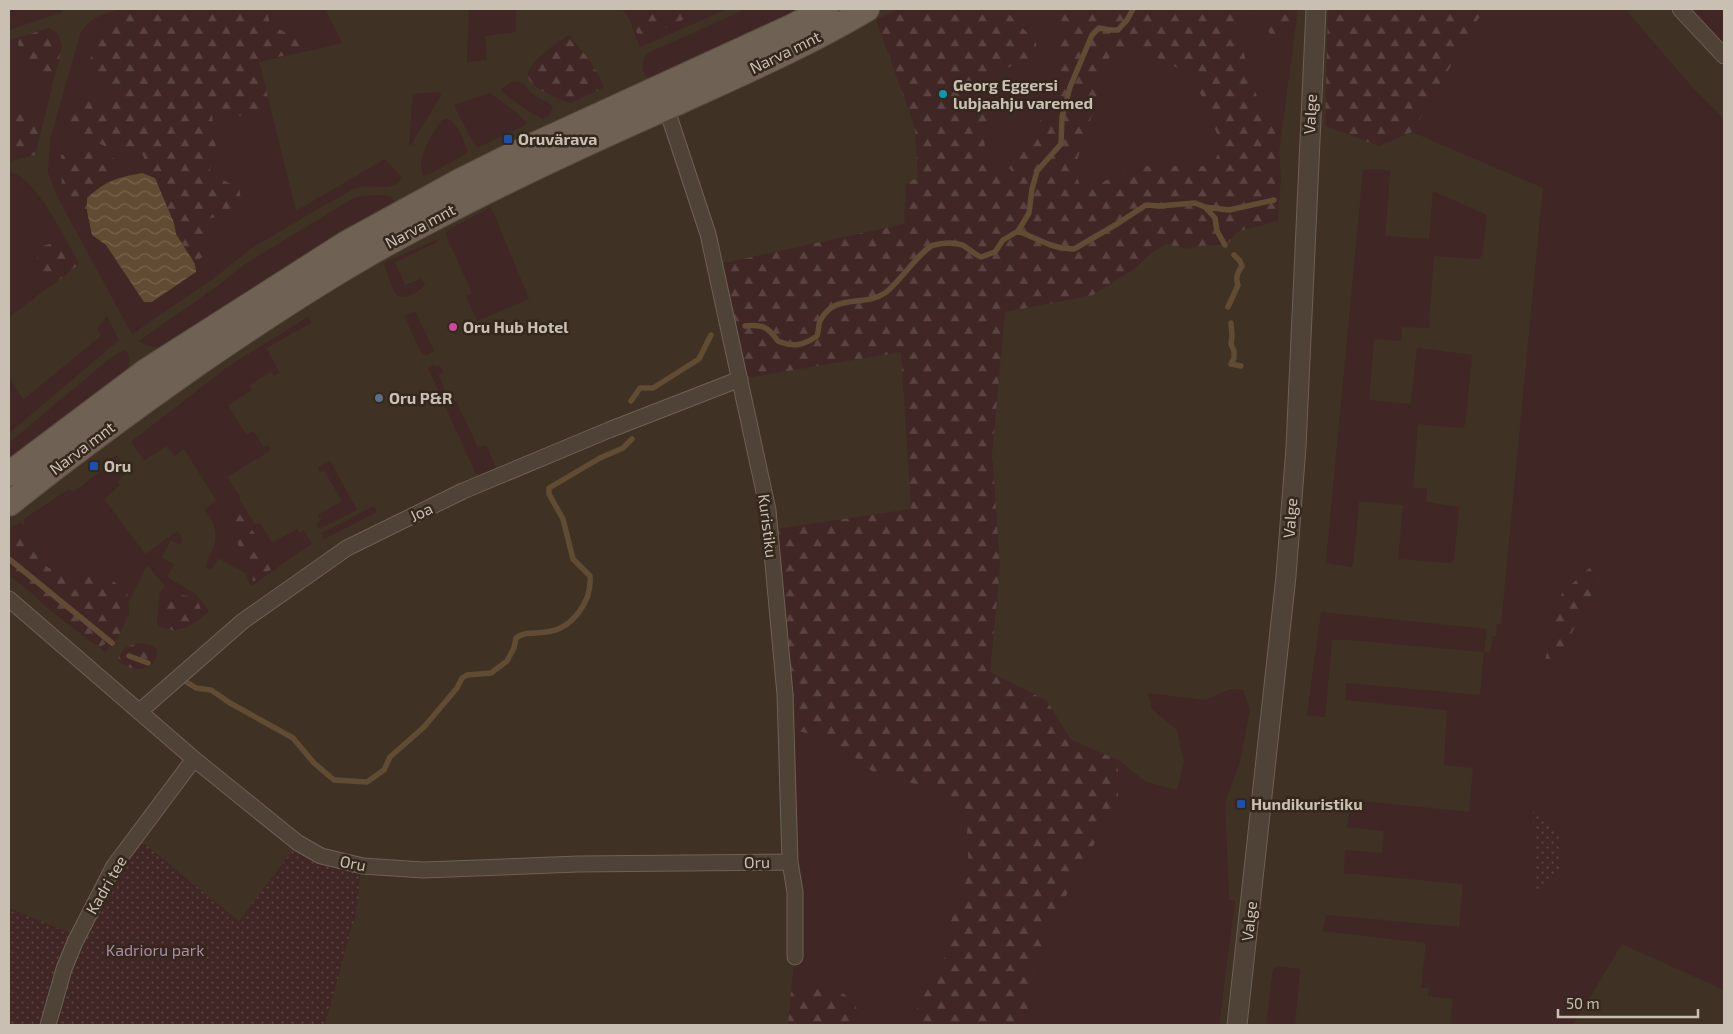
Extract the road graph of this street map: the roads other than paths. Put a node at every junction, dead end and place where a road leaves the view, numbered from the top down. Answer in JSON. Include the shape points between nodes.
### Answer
{"nodes":[{"id":1,"x":826,"y":9,"type":"edge"},
{"id":2,"x":867,"y":9,"type":"edge"},
{"id":3,"x":1316,"y":9,"type":"edge"},
{"id":4,"x":1680,"y":9,"type":"edge"},
{"id":5,"x":1724,"y":56,"type":"edge"},
{"id":6,"x":663,"y":97,"type":"junction"},
{"id":7,"x":740,"y":379,"type":"junction"},
{"id":8,"x":9,"y":474,"type":"edge"},
{"id":9,"x":9,"y":504,"type":"edge"},
{"id":10,"x":9,"y":599,"type":"edge"},
{"id":11,"x":139,"y":712,"type":"junction"},
{"id":12,"x":194,"y":759,"type":"junction"},
{"id":13,"x":790,"y":862,"type":"junction"},
{"id":14,"x":795,"y":957,"type":"dead end"},
{"id":15,"x":48,"y":1025,"type":"edge"},
{"id":16,"x":1237,"y":1025,"type":"edge"}],
"edges":[{"from":1,"to":6,"type":"main road","name":"Narva mnt"},
{"from":2,"to":6,"type":"main road","name":"Narva mnt","via":[[781,56]]},
{"from":3,"to":16,"type":"street","name":"Valge","via":[[1288,558]]},
{"from":4,"to":5,"type":"street"},
{"from":6,"to":7,"type":"street","name":"Kuristiku","via":[[708,234]]},
{"from":6,"to":8,"type":"main road","name":"Narva mnt","via":[[514,154],[345,244],[146,371]]},
{"from":6,"to":9,"type":"main road","name":"Narva mnt","via":[[555,158],[354,261],[159,391]]},
{"from":7,"to":11,"type":"street","name":"Joa","via":[[464,491],[347,548],[243,621]]},
{"from":7,"to":13,"type":"street","name":"Kuristiku","via":[[768,510],[785,694]]},
{"from":10,"to":11,"type":"street","name":"Oru"},
{"from":11,"to":12,"type":"street","name":"Oru"},
{"from":12,"to":13,"type":"street","name":"Oru","via":[[298,843],[321,856],[363,866],[423,870],[578,864]]},
{"from":12,"to":15,"type":"street","name":"Kadri tee","via":[[114,866],[75,942]]},
{"from":13,"to":14,"type":"street","name":"Kuristiku","via":[[795,892]]}]}
